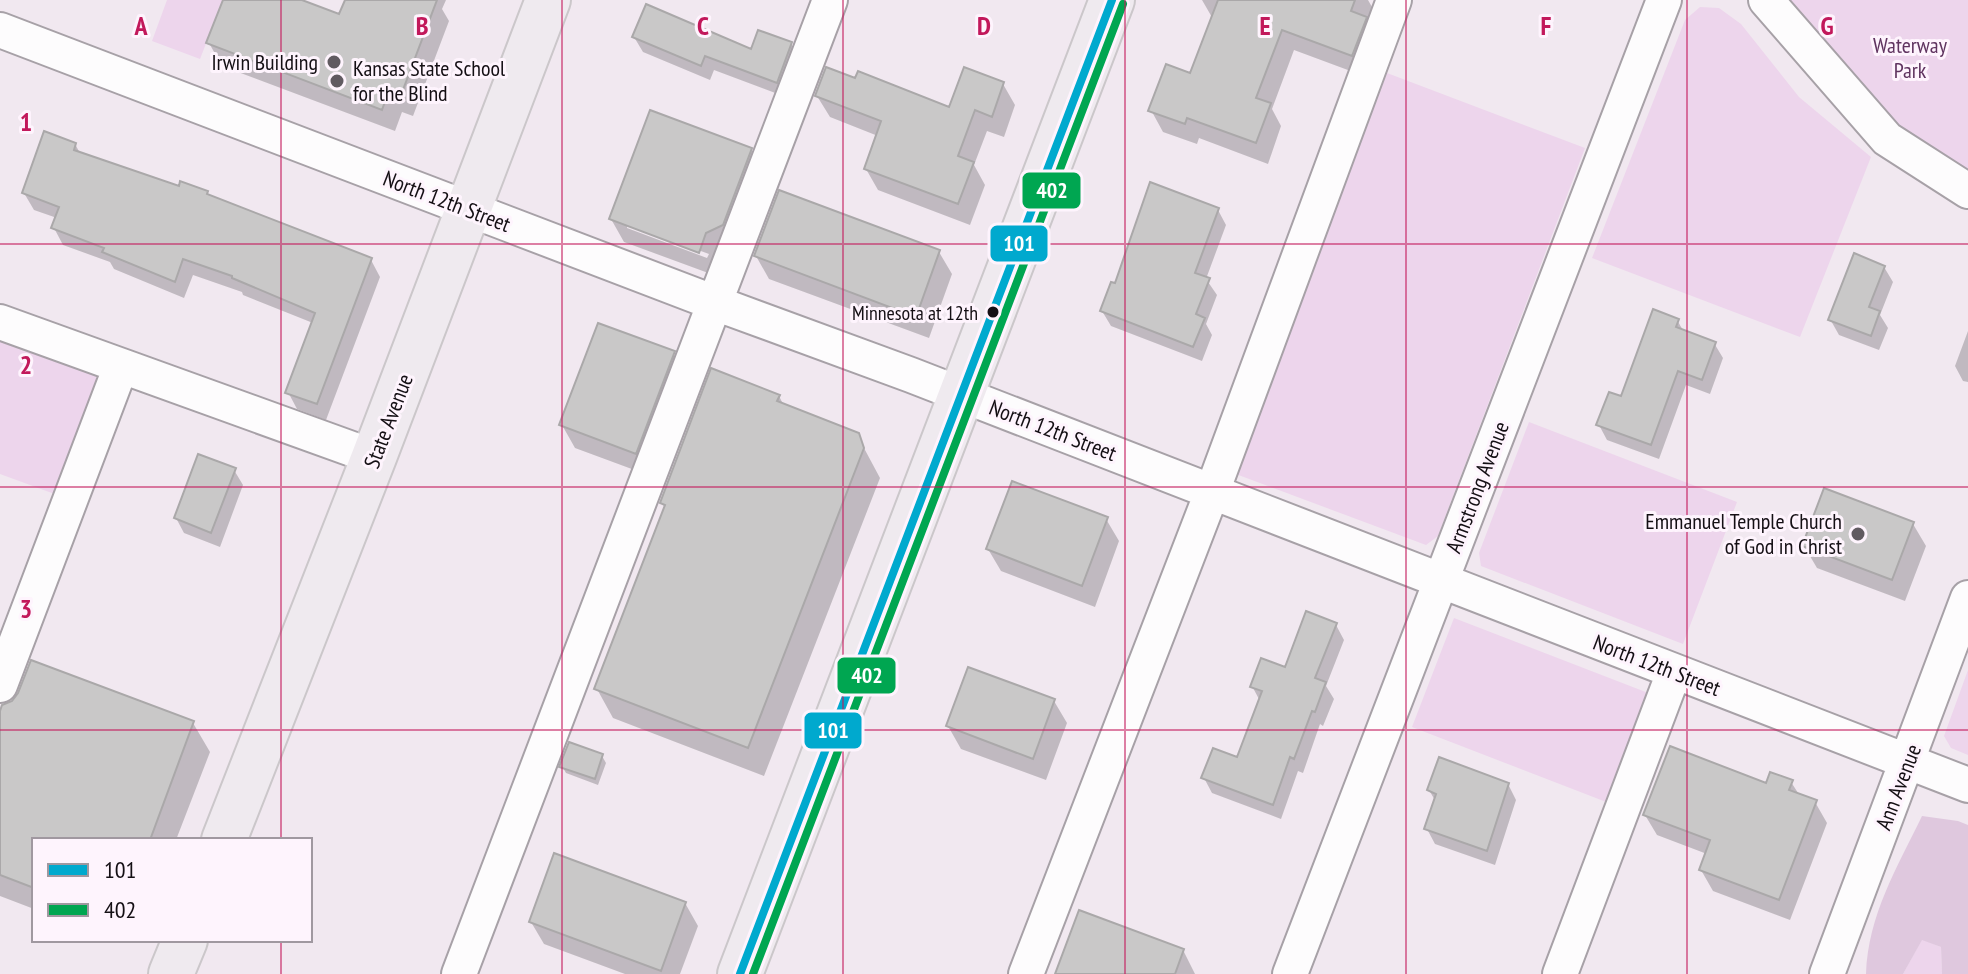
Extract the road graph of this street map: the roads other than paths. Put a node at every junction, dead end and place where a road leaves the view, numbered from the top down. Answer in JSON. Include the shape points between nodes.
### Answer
{"nodes":[{"id":1,"x":548,"y":0,"type":"edge"},
{"id":2,"x":830,"y":0,"type":"edge"},
{"id":3,"x":1112,"y":0,"type":"edge"},
{"id":4,"x":1394,"y":0,"type":"edge"},
{"id":5,"x":1664,"y":0,"type":"edge"},
{"id":6,"x":1766,"y":0,"type":"edge"},
{"id":7,"x":0,"y":30,"type":"edge"},
{"id":8,"x":1968,"y":191,"type":"edge"},
{"id":9,"x":469,"y":209,"type":"junction"},
{"id":10,"x":715,"y":303,"type":"junction"},
{"id":11,"x":0,"y":322,"type":"edge"},
{"id":12,"x":121,"y":366,"type":"junction"},
{"id":13,"x":962,"y":394,"type":"junction"},
{"id":14,"x":374,"y":457,"type":"junction"},
{"id":15,"x":1212,"y":492,"type":"junction"},
{"id":16,"x":1441,"y":581,"type":"junction"},
{"id":17,"x":1968,"y":598,"type":"edge"},
{"id":18,"x":1674,"y":672,"type":"junction"},
{"id":19,"x":0,"y":685,"type":"edge"},
{"id":20,"x":1908,"y":762,"type":"junction"},
{"id":21,"x":1968,"y":785,"type":"edge"},
{"id":22,"x":225,"y":838,"type":"edge"},
{"id":23,"x":184,"y":942,"type":"edge"},
{"id":24,"x":171,"y":974,"type":"edge"},
{"id":25,"x":459,"y":974,"type":"edge"},
{"id":26,"x":740,"y":974,"type":"edge"},
{"id":27,"x":1026,"y":974,"type":"edge"},
{"id":28,"x":1290,"y":974,"type":"edge"},
{"id":29,"x":1560,"y":974,"type":"edge"},
{"id":30,"x":1827,"y":974,"type":"edge"}],
"edges":[{"from":1,"to":9,"type":"main road","name":"State Avenue"},
{"from":2,"to":10,"type":"street"},
{"from":3,"to":13,"type":"main road"},
{"from":4,"to":15,"type":"street"},
{"from":5,"to":16,"type":"street","name":"Armstrong Avenue"},
{"from":6,"to":8,"type":"street","via":[[1887,139]]},
{"from":7,"to":9,"type":"street","name":"North 12th Street"},
{"from":9,"to":10,"type":"street","name":"North 12th Street"},
{"from":9,"to":14,"type":"main road","name":"State Avenue"},
{"from":10,"to":13,"type":"street","name":"North 12th Street"},
{"from":10,"to":25,"type":"street"},
{"from":11,"to":12,"type":"street"},
{"from":12,"to":14,"type":"street"},
{"from":12,"to":19,"type":"street"},
{"from":13,"to":15,"type":"street","name":"North 12th Street"},
{"from":13,"to":26,"type":"main road"},
{"from":14,"to":22,"type":"main road","name":"State Avenue"},
{"from":15,"to":16,"type":"street","name":"North 12th Street"},
{"from":15,"to":27,"type":"street"},
{"from":16,"to":18,"type":"street","name":"North 12th Street"},
{"from":16,"to":28,"type":"street","name":"Armstrong Avenue"},
{"from":17,"to":20,"type":"street","name":"Ann Avenue"},
{"from":18,"to":20,"type":"street","name":"North 12th Street"},
{"from":18,"to":29,"type":"street"},
{"from":20,"to":21,"type":"street","name":"North 12th Street"},
{"from":20,"to":30,"type":"street","name":"Ann Avenue"},
{"from":23,"to":24,"type":"main road"}]}
